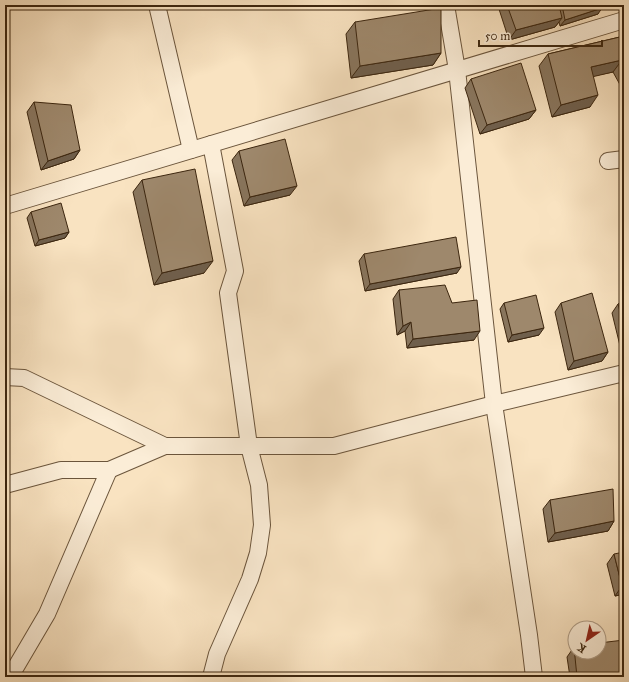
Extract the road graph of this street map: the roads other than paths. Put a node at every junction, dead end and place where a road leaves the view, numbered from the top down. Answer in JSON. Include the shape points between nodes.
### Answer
{"nodes":[{"id":1,"x":157,"y":5,"type":"edge"},
{"id":2,"x":446,"y":5,"type":"edge"},
{"id":3,"x":624,"y":20,"type":"edge"},
{"id":4,"x":457,"y":70,"type":"junction"},
{"id":5,"x":211,"y":144,"type":"junction"},
{"id":6,"x":191,"y":150,"type":"junction"},
{"id":7,"x":624,"y":159,"type":"edge"},
{"id":8,"x":608,"y":161,"type":"dead end"},
{"id":9,"x":5,"y":206,"type":"edge"},
{"id":10,"x":624,"y":373,"type":"edge"},
{"id":11,"x":5,"y":377,"type":"edge"},
{"id":12,"x":494,"y":404,"type":"junction"},
{"id":13,"x":165,"y":446,"type":"junction"},
{"id":14,"x":249,"y":446,"type":"junction"},
{"id":15,"x":109,"y":470,"type":"junction"},
{"id":16,"x":5,"y":485,"type":"edge"},
{"id":17,"x":10,"y":677,"type":"edge"},
{"id":18,"x":211,"y":677,"type":"edge"},
{"id":19,"x":534,"y":677,"type":"edge"}],
"edges":[{"from":1,"to":6,"type":"street"},
{"from":2,"to":4,"type":"street"},
{"from":3,"to":4,"type":"street"},
{"from":4,"to":5,"type":"street"},
{"from":4,"to":12,"type":"street"},
{"from":5,"to":6,"type":"street"},
{"from":5,"to":14,"type":"street","via":[[235,271],[228,293]]},
{"from":6,"to":9,"type":"street"},
{"from":7,"to":8,"type":"street"},
{"from":10,"to":12,"type":"street"},
{"from":11,"to":13,"type":"street","via":[[24,378]]},
{"from":12,"to":14,"type":"street","via":[[334,446]]},
{"from":12,"to":19,"type":"street","via":[[530,635]]},
{"from":13,"to":14,"type":"street"},
{"from":13,"to":15,"type":"street"},
{"from":14,"to":18,"type":"street","via":[[259,485],[262,525],[258,554],[250,580],[217,654]]},
{"from":15,"to":16,"type":"street","via":[[61,470]]},
{"from":15,"to":17,"type":"street","via":[[47,614]]}]}
